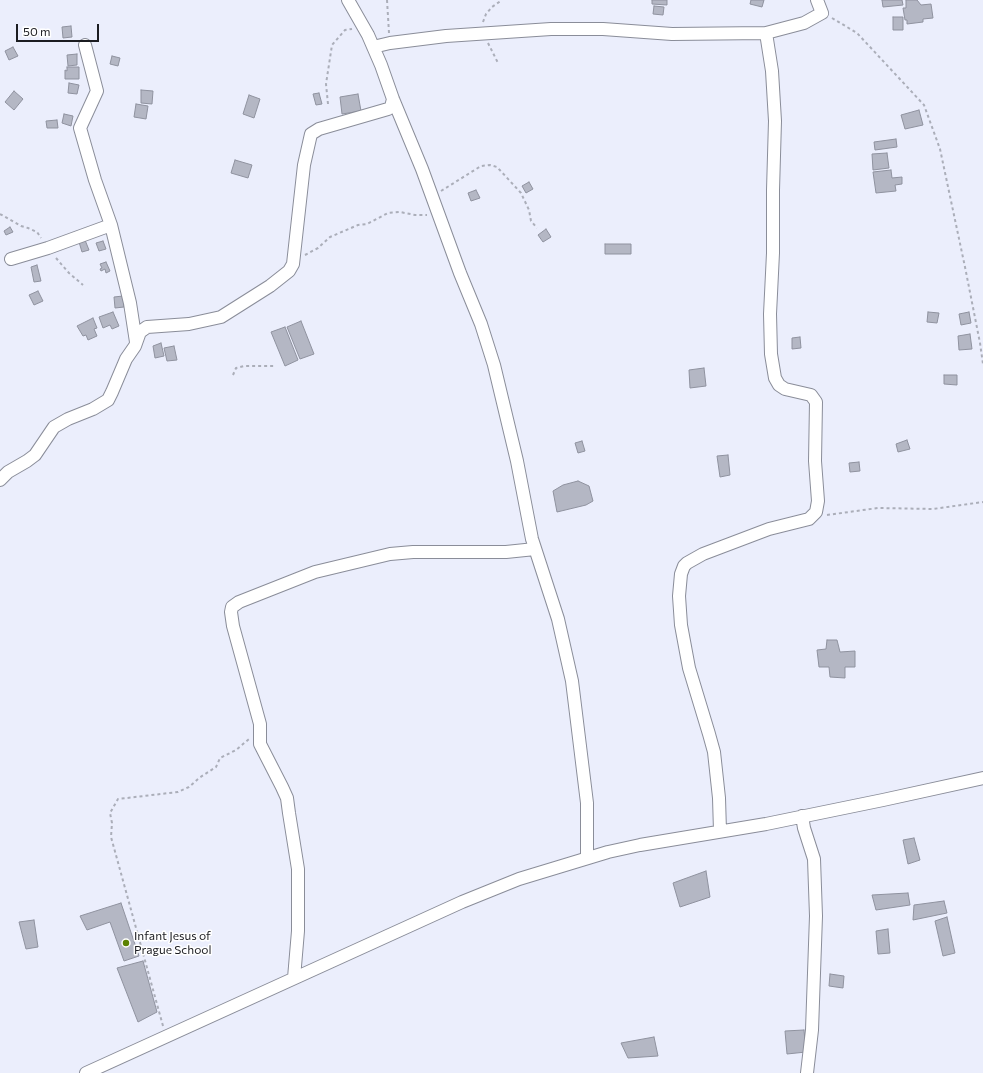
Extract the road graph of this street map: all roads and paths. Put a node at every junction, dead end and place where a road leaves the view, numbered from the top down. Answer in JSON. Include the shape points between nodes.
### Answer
{"nodes":[{"id":1,"x":348,"y":0,"type":"edge"},
{"id":2,"x":387,"y":0,"type":"edge"},
{"id":3,"x":817,"y":0,"type":"edge"},
{"id":4,"x":822,"y":13,"type":"junction"},
{"id":5,"x":363,"y":26,"type":"junction"},
{"id":6,"x":766,"y":33,"type":"junction"},
{"id":7,"x":390,"y":43,"type":"junction"},
{"id":8,"x":85,"y":45,"type":"dead end"},
{"id":9,"x":373,"y":47,"type":"junction"},
{"id":10,"x":393,"y":99,"type":"junction"},
{"id":11,"x":328,"y":104,"type":"dead end"},
{"id":12,"x":432,"y":197,"type":"junction"},
{"id":13,"x":438,"y":212,"type":"junction"},
{"id":14,"x":111,"y":225,"type":"junction"},
{"id":15,"x":537,"y":228,"type":"dead end"},
{"id":16,"x":11,"y":259,"type":"dead end"},
{"id":17,"x":293,"y":262,"type":"junction"},
{"id":18,"x":137,"y":346,"type":"junction"},
{"id":19,"x":983,"y":364,"type":"edge"},
{"id":20,"x":276,"y":366,"type":"dead end"},
{"id":21,"x":233,"y":374,"type":"dead end"},
{"id":22,"x":0,"y":480,"type":"edge"},
{"id":23,"x":983,"y":502,"type":"edge"},
{"id":24,"x":812,"y":517,"type":"junction"},
{"id":25,"x":535,"y":549,"type":"junction"},
{"id":26,"x":259,"y":734,"type":"junction"},
{"id":27,"x":983,"y":778,"type":"edge"},
{"id":28,"x":802,"y":816,"type":"junction"},
{"id":29,"x":720,"y":831,"type":"junction"},
{"id":30,"x":587,"y":858,"type":"junction"},
{"id":31,"x":294,"y":978,"type":"junction"},
{"id":32,"x":166,"y":1037,"type":"junction"},
{"id":33,"x":86,"y":1073,"type":"edge"},
{"id":34,"x":807,"y":1073,"type":"edge"}],
"edges":[{"from":1,"to":5,"type":"street"},
{"from":2,"to":7,"type":"path"},
{"from":3,"to":4,"type":"street"},
{"from":4,"to":6,"type":"street","via":[[804,23]]},
{"from":4,"to":19,"type":"path","via":[[857,33],[924,105],[940,149],[966,267]]},
{"from":5,"to":9,"type":"street"},
{"from":5,"to":11,"type":"path","via":[[345,30],[332,45],[326,84]]},
{"from":6,"to":7,"type":"street","via":[[672,34],[603,29],[551,29],[482,32]]},
{"from":6,"to":24,"type":"street","via":[[772,71],[775,121],[770,349],[775,378],[779,385],[785,389],[811,395],[816,402],[815,461],[818,508]]},
{"from":7,"to":9,"type":"street"},
{"from":8,"to":14,"type":"street","via":[[97,91],[80,128]]},
{"from":9,"to":10,"type":"street"},
{"from":10,"to":12,"type":"street"},
{"from":10,"to":17,"type":"street","via":[[388,109],[319,129],[310,134]]},
{"from":12,"to":13,"type":"street"},
{"from":12,"to":15,"type":"path","via":[[481,166],[497,167],[521,193],[531,221]]},
{"from":13,"to":17,"type":"path","via":[[425,215],[388,213],[367,224],[358,225],[330,237],[318,248]]},
{"from":13,"to":25,"type":"street","via":[[494,365]]},
{"from":14,"to":16,"type":"street"},
{"from":14,"to":18,"type":"street","via":[[130,303]]},
{"from":17,"to":18,"type":"street","via":[[289,271],[278,280],[220,317],[190,324],[147,327],[140,332]]},
{"from":18,"to":22,"type":"street","via":[[126,359],[108,400],[54,427],[35,455]]},
{"from":20,"to":21,"type":"path","via":[[244,366],[236,368]]},
{"from":23,"to":24,"type":"path","via":[[933,508],[878,508]]},
{"from":24,"to":29,"type":"street","via":[[769,529],[703,554],[684,566],[681,574],[681,625],[689,668],[714,752]]},
{"from":25,"to":26,"type":"street","via":[[390,554],[315,572],[235,604],[232,609],[233,626],[260,724]]},
{"from":25,"to":30,"type":"street","via":[[558,619],[572,682],[587,803]]},
{"from":26,"to":31,"type":"street","via":[[262,751],[276,773],[287,798],[298,869],[298,931]]},
{"from":26,"to":32,"type":"path","via":[[220,758],[216,767],[188,787],[178,792],[118,799],[110,813],[112,837]]},
{"from":27,"to":28,"type":"street"},
{"from":28,"to":29,"type":"street"},
{"from":28,"to":34,"type":"street","via":[[814,859],[816,916],[812,1023]]},
{"from":29,"to":30,"type":"street","via":[[640,845]]},
{"from":30,"to":31,"type":"street","via":[[519,879],[462,902]]},
{"from":31,"to":32,"type":"street"},
{"from":32,"to":33,"type":"street"}]}
